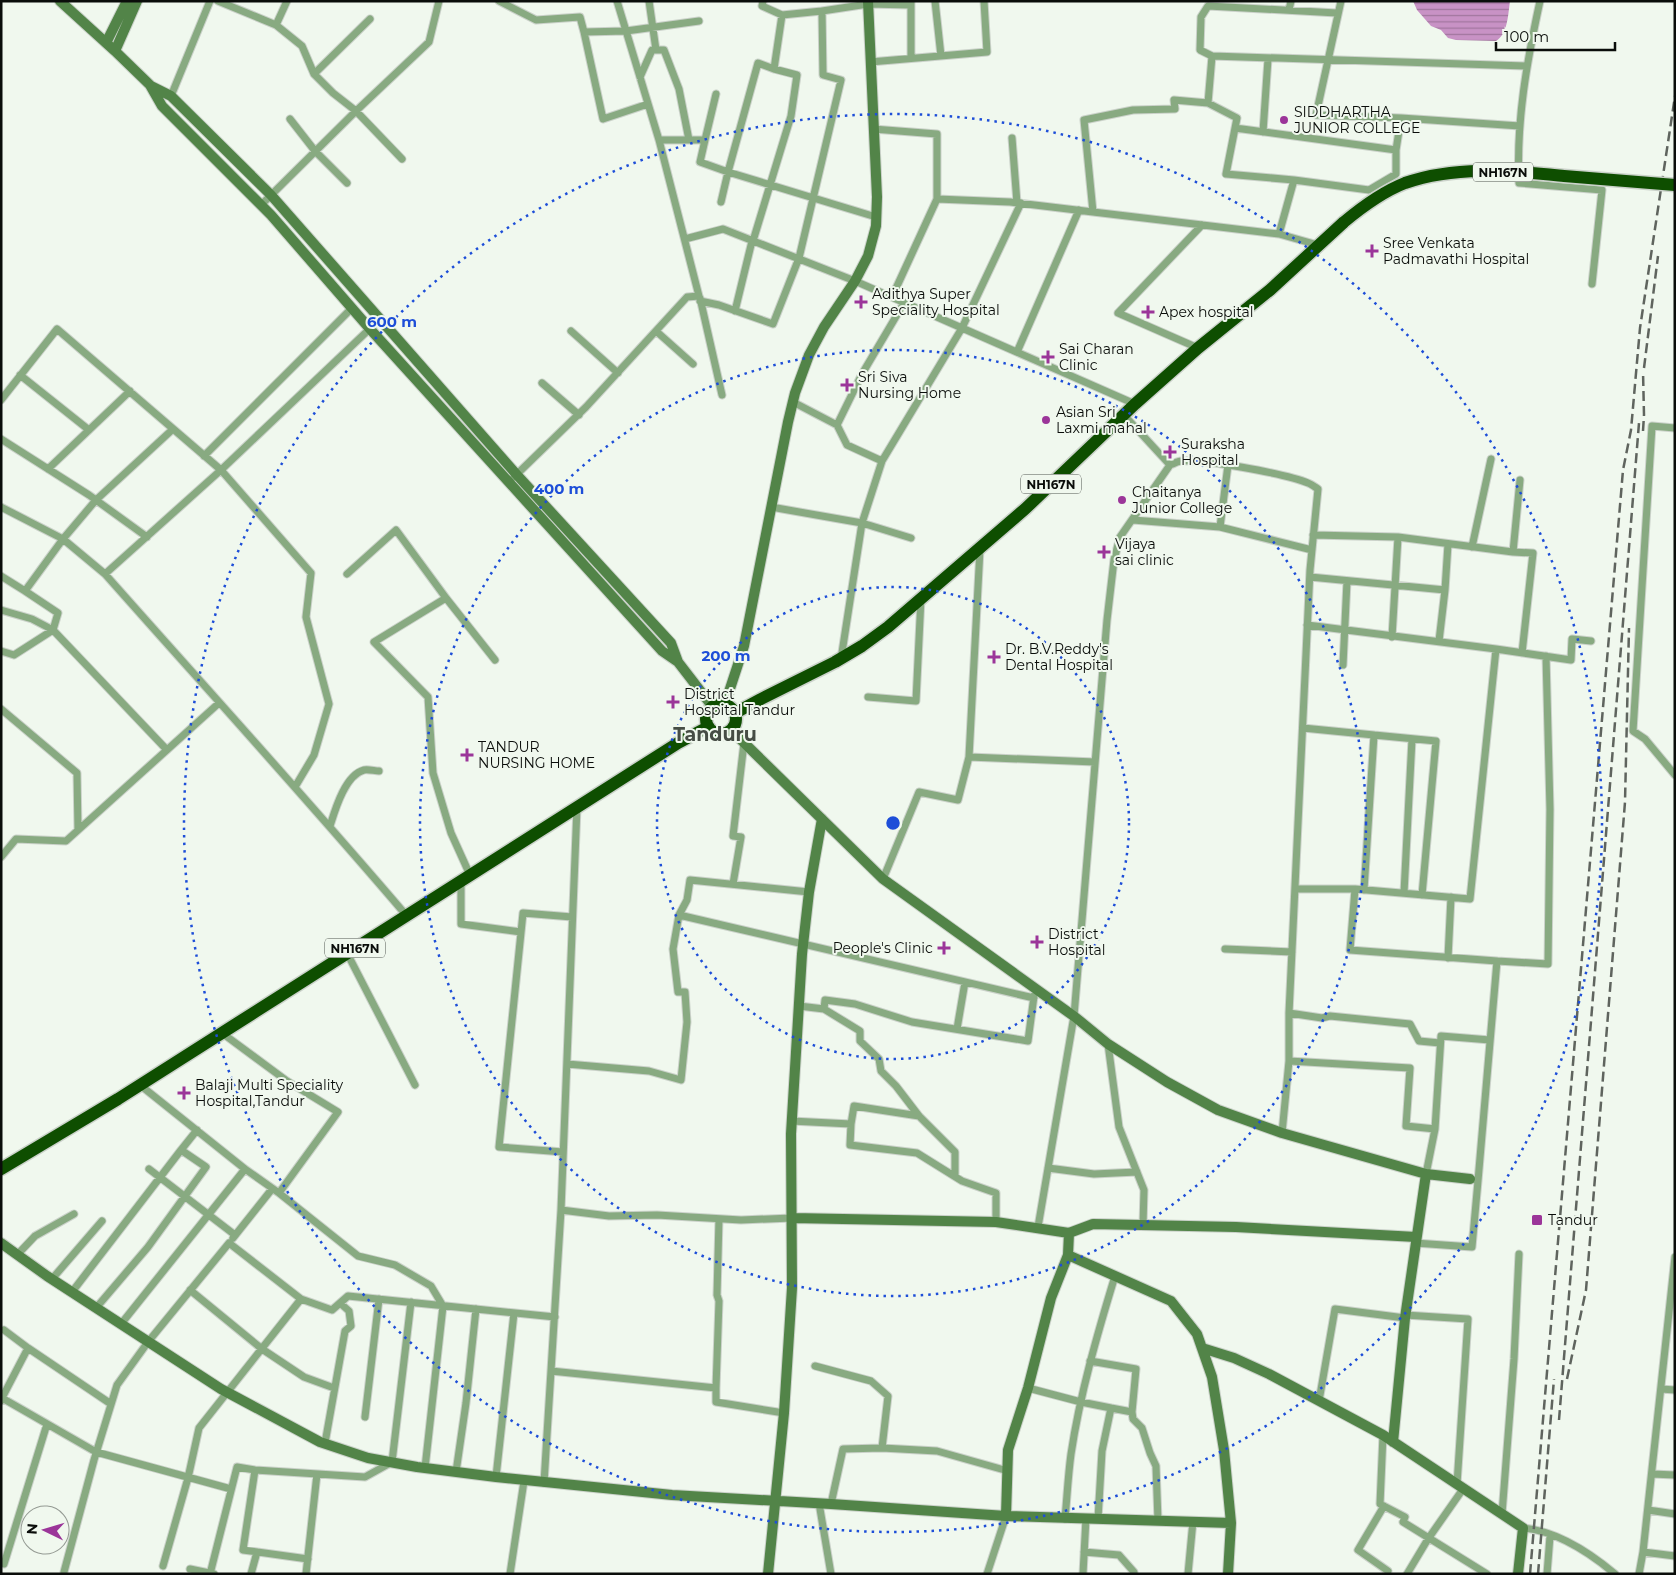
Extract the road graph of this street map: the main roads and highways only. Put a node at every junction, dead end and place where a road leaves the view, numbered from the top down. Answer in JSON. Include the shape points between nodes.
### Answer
{"nodes":[{"id":1,"x":1675,"y":185,"type":"edge"},
{"id":2,"x":735,"y":713,"type":"junction"},
{"id":3,"x":708,"y":727,"type":"junction"},
{"id":4,"x":1,"y":1169,"type":"edge"}],
"edges":[{"from":1,"to":2,"type":"highway","number":"NH167N","bridge":true,"via":[[1461,171],[1403,184],[1372,201],[1198,348],[1025,509],[888,627],[840,659]]},
{"from":2,"to":3,"type":"highway","via":[[736,720],[731,730],[720,734]]},
{"from":2,"to":3,"type":"highway","via":[[725,704],[712,706],[706,714]]},
{"from":3,"to":4,"type":"highway","number":"NH167N"}]}
